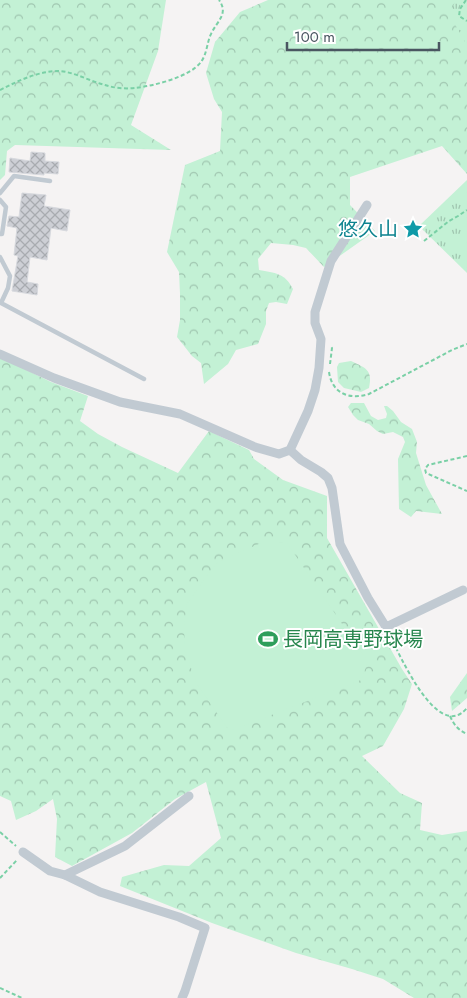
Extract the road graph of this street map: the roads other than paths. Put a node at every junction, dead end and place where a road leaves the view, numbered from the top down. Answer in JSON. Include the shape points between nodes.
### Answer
{"nodes":[{"id":1,"x":50,"y":181,"type":"dead end"},
{"id":2,"x":0,"y":193,"type":"edge"},
{"id":3,"x":0,"y":200,"type":"edge"},
{"id":4,"x":367,"y":205,"type":"dead end"},
{"id":5,"x":0,"y":234,"type":"edge"},
{"id":6,"x":0,"y":257,"type":"edge"},
{"id":7,"x":0,"y":354,"type":"edge"},
{"id":8,"x":144,"y":379,"type":"dead end"},
{"id":9,"x":290,"y":450,"type":"junction"},
{"id":10,"x":463,"y":590,"type":"dead end"},
{"id":11,"x":189,"y":796,"type":"dead end"},
{"id":12,"x":23,"y":852,"type":"road end"},
{"id":13,"x":65,"y":875,"type":"junction"},
{"id":14,"x":182,"y":998,"type":"edge"}],
"edges":[{"from":1,"to":2,"type":"lane","via":[[14,176]]},
{"from":3,"to":5,"type":"lane","via":[[6,207]]},
{"from":4,"to":9,"type":"street","via":[[331,261],[315,312],[321,339],[315,390]]},
{"from":6,"to":8,"type":"lane","via":[[10,276],[1,303]]},
{"from":7,"to":9,"type":"street","via":[[120,402],[180,414],[255,447],[279,454]]},
{"from":9,"to":10,"type":"street","via":[[328,478],[340,544],[386,627]]},
{"from":11,"to":13,"type":"street","via":[[125,846]]},
{"from":12,"to":13,"type":"street","via":[[50,871]]},
{"from":13,"to":14,"type":"street","via":[[100,892],[204,928]]}]}
